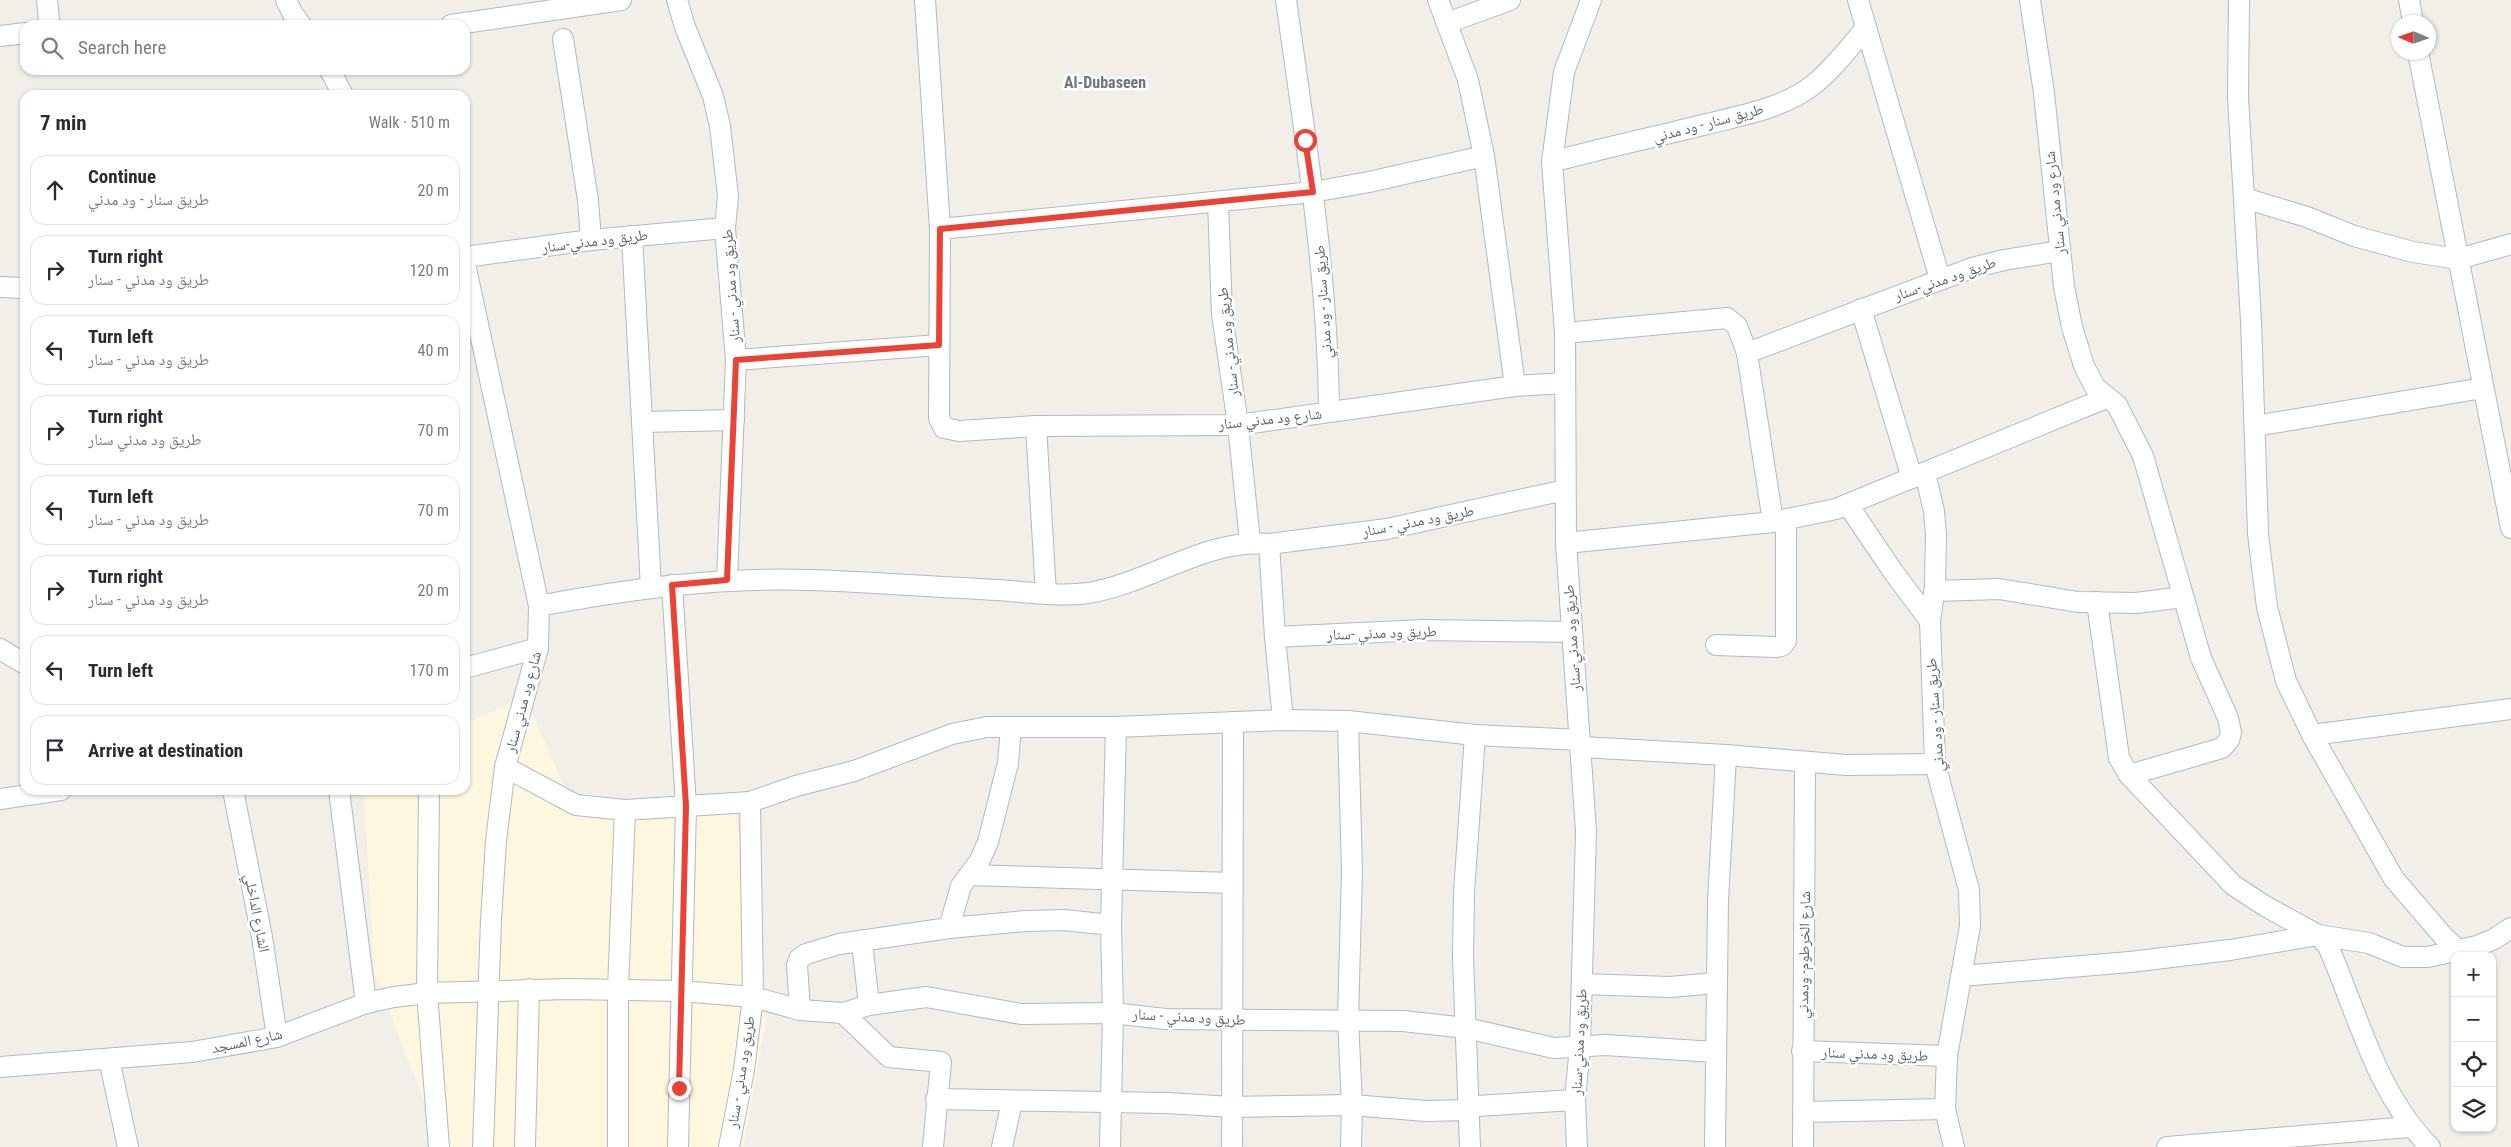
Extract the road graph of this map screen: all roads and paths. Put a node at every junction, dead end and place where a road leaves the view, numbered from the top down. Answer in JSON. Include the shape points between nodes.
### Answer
{"nodes":[{"id":1,"x":47,"y":0,"type":"edge"},
{"id":2,"x":286,"y":0,"type":"edge"},
{"id":3,"x":621,"y":0,"type":"edge"},
{"id":4,"x":677,"y":0,"type":"edge"},
{"id":5,"x":925,"y":0,"type":"edge"},
{"id":6,"x":1286,"y":0,"type":"edge"},
{"id":7,"x":1438,"y":0,"type":"edge"},
{"id":8,"x":1510,"y":0,"type":"edge"},
{"id":9,"x":1591,"y":0,"type":"edge"},
{"id":10,"x":1858,"y":0,"type":"edge"},
{"id":11,"x":2030,"y":0,"type":"edge"},
{"id":12,"x":2239,"y":0,"type":"edge"},
{"id":13,"x":2410,"y":0,"type":"edge"},
{"id":14,"x":2412,"y":15,"type":"edge"},
{"id":15,"x":49,"y":20,"type":"edge"},
{"id":16,"x":297,"y":20,"type":"edge"},
{"id":17,"x":470,"y":22,"type":"edge"},
{"id":18,"x":1447,"y":23,"type":"junction"},
{"id":19,"x":1865,"y":29,"type":"junction"},
{"id":20,"x":20,"y":34,"type":"edge"},
{"id":21,"x":0,"y":36,"type":"edge"},
{"id":22,"x":563,"y":39,"type":"dead end"},
{"id":23,"x":2420,"y":60,"type":"edge"},
{"id":24,"x":333,"y":75,"type":"edge"},
{"id":25,"x":341,"y":90,"type":"edge"},
{"id":26,"x":1484,"y":156,"type":"junction"},
{"id":27,"x":1552,"y":162,"type":"junction"},
{"id":28,"x":1313,"y":192,"type":"junction"},
{"id":29,"x":2244,"y":198,"type":"junction"},
{"id":30,"x":1218,"y":202,"type":"junction"},
{"id":31,"x":725,"y":228,"type":"junction"},
{"id":32,"x":940,"y":229,"type":"junction"},
{"id":33,"x":632,"y":236,"type":"junction"},
{"id":34,"x":591,"y":240,"type":"junction"},
{"id":35,"x":2511,"y":244,"type":"edge"},
{"id":36,"x":2060,"y":251,"type":"junction"},
{"id":37,"x":470,"y":256,"type":"edge"},
{"id":38,"x":2458,"y":259,"type":"junction"},
{"id":39,"x":1940,"y":279,"type":"junction"},
{"id":40,"x":0,"y":287,"type":"edge"},
{"id":41,"x":470,"y":287,"type":"edge"},
{"id":42,"x":20,"y":288,"type":"edge"},
{"id":43,"x":1861,"y":309,"type":"junction"},
{"id":44,"x":1565,"y":333,"type":"junction"},
{"id":45,"x":939,"y":345,"type":"junction"},
{"id":46,"x":1747,"y":353,"type":"junction"},
{"id":47,"x":736,"y":360,"type":"junction"},
{"id":48,"x":1565,"y":382,"type":"junction"},
{"id":49,"x":1514,"y":386,"type":"junction"},
{"id":50,"x":2483,"y":388,"type":"junction"},
{"id":51,"x":2106,"y":398,"type":"junction"},
{"id":52,"x":1329,"y":412,"type":"junction"},
{"id":53,"x":734,"y":420,"type":"junction"},
{"id":54,"x":642,"y":422,"type":"junction"},
{"id":55,"x":1238,"y":425,"type":"junction"},
{"id":56,"x":1036,"y":426,"type":"junction"},
{"id":57,"x":2255,"y":426,"type":"junction"},
{"id":58,"x":1918,"y":476,"type":"junction"},
{"id":59,"x":1565,"y":490,"type":"junction"},
{"id":60,"x":1848,"y":505,"type":"junction"},
{"id":61,"x":1779,"y":521,"type":"junction"},
{"id":62,"x":2511,"y":528,"type":"edge"},
{"id":63,"x":1260,"y":543,"type":"junction"},
{"id":64,"x":1566,"y":543,"type":"junction"},
{"id":65,"x":727,"y":580,"type":"junction"},
{"id":66,"x":672,"y":585,"type":"junction"},
{"id":67,"x":651,"y":588,"type":"junction"},
{"id":68,"x":1934,"y":591,"type":"junction"},
{"id":69,"x":1046,"y":593,"type":"junction"},
{"id":70,"x":2183,"y":597,"type":"junction"},
{"id":71,"x":2096,"y":602,"type":"junction"},
{"id":72,"x":539,"y":606,"type":"junction"},
{"id":73,"x":1930,"y":621,"type":"junction"},
{"id":74,"x":1571,"y":632,"type":"junction"},
{"id":75,"x":1275,"y":637,"type":"junction"},
{"id":76,"x":1716,"y":645,"type":"dead end"},
{"id":77,"x":538,"y":648,"type":"junction"},
{"id":78,"x":0,"y":649,"type":"edge"},
{"id":79,"x":20,"y":661,"type":"edge"},
{"id":80,"x":470,"y":661,"type":"edge"},
{"id":81,"x":2511,"y":709,"type":"edge"},
{"id":82,"x":1283,"y":720,"type":"junction"},
{"id":83,"x":1348,"y":721,"type":"junction"},
{"id":84,"x":1233,"y":722,"type":"junction"},
{"id":85,"x":1116,"y":727,"type":"junction"},
{"id":86,"x":1011,"y":728,"type":"junction"},
{"id":87,"x":1475,"y":735,"type":"junction"},
{"id":88,"x":2312,"y":735,"type":"junction"},
{"id":89,"x":1580,"y":744,"type":"junction"},
{"id":90,"x":1726,"y":755,"type":"junction"},
{"id":91,"x":1806,"y":762,"type":"junction"},
{"id":92,"x":1935,"y":764,"type":"junction"},
{"id":93,"x":505,"y":767,"type":"junction"},
{"id":94,"x":2129,"y":775,"type":"junction"},
{"id":95,"x":27,"y":795,"type":"edge"},
{"id":96,"x":234,"y":795,"type":"edge"},
{"id":97,"x":340,"y":795,"type":"edge"},
{"id":98,"x":429,"y":795,"type":"edge"},
{"id":99,"x":0,"y":799,"type":"edge"},
{"id":100,"x":750,"y":802,"type":"junction"},
{"id":101,"x":686,"y":806,"type":"junction"},
{"id":102,"x":625,"y":810,"type":"junction"},
{"id":103,"x":969,"y":875,"type":"junction"},
{"id":104,"x":1112,"y":881,"type":"junction"},
{"id":105,"x":1232,"y":883,"type":"junction"},
{"id":106,"x":1111,"y":925,"type":"junction"},
{"id":107,"x":949,"y":928,"type":"junction"},
{"id":108,"x":2511,"y":928,"type":"edge"},
{"id":109,"x":2318,"y":935,"type":"junction"},
{"id":110,"x":862,"y":942,"type":"junction"},
{"id":111,"x":2458,"y":950,"type":"junction"},
{"id":112,"x":1961,"y":976,"type":"junction"},
{"id":113,"x":1716,"y":983,"type":"junction"},
{"id":114,"x":1582,"y":984,"type":"junction"},
{"id":115,"x":618,"y":989,"type":"junction"},
{"id":116,"x":529,"y":990,"type":"junction"},
{"id":117,"x":681,"y":990,"type":"junction"},
{"id":118,"x":488,"y":991,"type":"junction"},
{"id":119,"x":427,"y":993,"type":"junction"},
{"id":120,"x":752,"y":997,"type":"junction"},
{"id":121,"x":366,"y":1003,"type":"junction"},
{"id":122,"x":869,"y":1005,"type":"junction"},
{"id":123,"x":800,"y":1010,"type":"junction"},
{"id":124,"x":843,"y":1013,"type":"junction"},
{"id":125,"x":1114,"y":1013,"type":"junction"},
{"id":126,"x":1348,"y":1019,"type":"junction"},
{"id":127,"x":1232,"y":1020,"type":"junction"},
{"id":128,"x":1466,"y":1028,"type":"junction"},
{"id":129,"x":277,"y":1036,"type":"junction"},
{"id":130,"x":1580,"y":1046,"type":"junction"},
{"id":131,"x":1715,"y":1052,"type":"junction"},
{"id":132,"x":1802,"y":1052,"type":"junction"},
{"id":133,"x":1947,"y":1056,"type":"junction"},
{"id":134,"x":109,"y":1059,"type":"junction"},
{"id":135,"x":0,"y":1067,"type":"edge"},
{"id":136,"x":936,"y":1099,"type":"junction"},
{"id":137,"x":1575,"y":1100,"type":"junction"},
{"id":138,"x":1012,"y":1102,"type":"junction"},
{"id":139,"x":1111,"y":1103,"type":"junction"},
{"id":140,"x":1352,"y":1105,"type":"junction"},
{"id":141,"x":1232,"y":1107,"type":"junction"},
{"id":142,"x":1467,"y":1110,"type":"junction"},
{"id":143,"x":1945,"y":1110,"type":"junction"},
{"id":144,"x":1804,"y":1112,"type":"junction"},
{"id":145,"x":2409,"y":1127,"type":"junction"},
{"id":146,"x":2357,"y":1139,"type":"edge"},
{"id":147,"x":2179,"y":1146,"type":"edge"},
{"id":148,"x":128,"y":1147,"type":"edge"},
{"id":149,"x":439,"y":1147,"type":"edge"},
{"id":150,"x":483,"y":1147,"type":"edge"},
{"id":151,"x":525,"y":1147,"type":"edge"},
{"id":152,"x":618,"y":1147,"type":"edge"},
{"id":153,"x":678,"y":1147,"type":"edge"},
{"id":154,"x":729,"y":1147,"type":"edge"},
{"id":155,"x":933,"y":1147,"type":"edge"},
{"id":156,"x":1002,"y":1147,"type":"edge"},
{"id":157,"x":1110,"y":1147,"type":"edge"},
{"id":158,"x":1232,"y":1147,"type":"edge"},
{"id":159,"x":1351,"y":1147,"type":"edge"},
{"id":160,"x":1470,"y":1147,"type":"edge"},
{"id":161,"x":1577,"y":1147,"type":"edge"},
{"id":162,"x":1715,"y":1147,"type":"edge"},
{"id":163,"x":1803,"y":1147,"type":"edge"},
{"id":164,"x":1954,"y":1147,"type":"edge"},
{"id":165,"x":2430,"y":1147,"type":"edge"}],
"edges":[{"from":1,"to":15,"type":"street"},
{"from":2,"to":16,"type":"street"},
{"from":3,"to":17,"type":"street"},
{"from":4,"to":31,"type":"street","name":"طريق ود مدني - سنار","via":[[713,96],[720,126],[728,196]]},
{"from":5,"to":32,"type":"street"},
{"from":6,"to":28,"type":"street","name":"طريق سنار - ود مدني"},
{"from":7,"to":18,"type":"street"},
{"from":8,"to":18,"type":"street"},
{"from":9,"to":27,"type":"street","name":"طريق ود مدني-سنار","via":[[1564,72]]},
{"from":10,"to":19,"type":"street"},
{"from":11,"to":36,"type":"street","name":"شارع ود مدني سنار","via":[[2044,93]]},
{"from":12,"to":29,"type":"street","via":[[2238,97]]},
{"from":13,"to":14,"type":"street"},
{"from":18,"to":26,"type":"street","via":[[1468,80]]},
{"from":19,"to":27,"type":"street","name":"طريق سنار - ود مدني","via":[[1812,86],[1788,100],[1633,144]]},
{"from":19,"to":39,"type":"street"},
{"from":20,"to":21,"type":"street"},
{"from":22,"to":34,"type":"street","via":[[588,200]]},
{"from":23,"to":38,"type":"street"},
{"from":24,"to":25,"type":"street"},
{"from":26,"to":28,"type":"street"},
{"from":26,"to":49,"type":"street"},
{"from":27,"to":44,"type":"street","name":"طريق ود مدني-سنار"},
{"from":28,"to":30,"type":"street"},
{"from":28,"to":52,"type":"street","name":"طريق سنار - ود مدني","via":[[1324,303]]},
{"from":29,"to":38,"type":"street","via":[[2307,217],[2354,236],[2412,252]]},
{"from":29,"to":57,"type":"street"},
{"from":30,"to":32,"type":"street"},
{"from":30,"to":55,"type":"street","name":"طريق ود مدني- سنار","via":[[1222,314]]},
{"from":31,"to":33,"type":"street","name":"طريق ود مدني-سنار"},
{"from":31,"to":47,"type":"street","name":"طريق ود مدني - سنار"},
{"from":32,"to":45,"type":"street"},
{"from":33,"to":34,"type":"street","name":"طريق ود مدني-سنار"},
{"from":33,"to":54,"type":"street"},
{"from":34,"to":37,"type":"street","name":"طريق ود مدني-سنار"},
{"from":35,"to":38,"type":"street"},
{"from":36,"to":39,"type":"street","name":"طريق ود مدني-سنار","via":[[2004,260]]},
{"from":36,"to":51,"type":"street","name":"شارع ود مدني سنار","via":[[2072,327],[2091,380]]},
{"from":38,"to":50,"type":"street"},
{"from":39,"to":43,"type":"street","name":"طريق ود مدني-سنار"},
{"from":40,"to":42,"type":"street"},
{"from":41,"to":72,"type":"street","name":"شارع ود مدني سنار"},
{"from":43,"to":46,"type":"street","name":"طريق ود مدني-سنار"},
{"from":43,"to":58,"type":"street"},
{"from":44,"to":46,"type":"street","via":[[1727,318],[1742,334]]},
{"from":44,"to":48,"type":"street","name":"طريق ود مدني-سنار"},
{"from":45,"to":47,"type":"street"},
{"from":45,"to":56,"type":"street","name":"شارع ود مدني سنار","via":[[939,418],[944,428],[959,431]]},
{"from":46,"to":61,"type":"street"},
{"from":47,"to":53,"type":"street","name":"طريق ود مدني - سنار"},
{"from":48,"to":49,"type":"street","name":"شارع ود مدني سنار"},
{"from":48,"to":59,"type":"street","name":"طريق ود مدني-سنار"},
{"from":49,"to":52,"type":"street","name":"شارع ود مدني سنار"},
{"from":50,"to":57,"type":"street"},
{"from":50,"to":62,"type":"street"},
{"from":51,"to":58,"type":"street"},
{"from":51,"to":70,"type":"street","name":"شارع ود مدني سنار","via":[[2117,405],[2143,456]]},
{"from":52,"to":55,"type":"street","name":"شارع ود مدني سنار"},
{"from":53,"to":54,"type":"street"},
{"from":53,"to":65,"type":"street","name":"طريق ود مدني - سنار"},
{"from":54,"to":67,"type":"street"},
{"from":55,"to":56,"type":"street","name":"شارع ود مدني سنار"},
{"from":55,"to":63,"type":"street","name":"طريق ود مدني- سنار"},
{"from":56,"to":69,"type":"street"},
{"from":57,"to":88,"type":"street","via":[[2258,534],[2267,607],[2286,681]]},
{"from":58,"to":60,"type":"street"},
{"from":58,"to":68,"type":"street","name":"طريق سنار - ود مدني","via":[[1934,511]]},
{"from":59,"to":63,"type":"street","name":"طريق ود مدني - سنار","via":[[1387,529]]},
{"from":59,"to":64,"type":"street","name":"طريق ود مدني-سنار"},
{"from":60,"to":61,"type":"street"},
{"from":60,"to":73,"type":"street"},
{"from":61,"to":64,"type":"street"},
{"from":61,"to":76,"type":"street","via":[[1786,641],[1776,647]]},
{"from":63,"to":69,"type":"street","name":"طريق ود مدني - سنار","via":[[1228,546],[1088,593]]},
{"from":63,"to":75,"type":"street"},
{"from":64,"to":74,"type":"street","name":"طريق ود مدني-سنار"},
{"from":65,"to":66,"type":"street","name":"طريق ود مدني - سنار"},
{"from":65,"to":69,"type":"street","name":"طريق ود مدني - سنار","via":[[808,580]]},
{"from":66,"to":67,"type":"street","name":"طريق ود مدني - سنار"},
{"from":66,"to":101,"type":"street"},
{"from":67,"to":72,"type":"street","name":"طريق ود مدني - سنار"},
{"from":68,"to":71,"type":"street","via":[[1999,589]]},
{"from":68,"to":73,"type":"street","name":"طريق سنار - ود مدني"},
{"from":70,"to":71,"type":"street","via":[[2136,603]]},
{"from":70,"to":94,"type":"street","name":"شارع ود مدني سنار","via":[[2201,658],[2228,718],[2230,740],[2222,748]]},
{"from":71,"to":94,"type":"street","via":[[2119,758]]},
{"from":72,"to":77,"type":"street","name":"شارع ود مدني سنار"},
{"from":73,"to":92,"type":"street","name":"طريق سنار - ود مدني"},
{"from":74,"to":75,"type":"street","name":"طريق ود مدني -سنار","via":[[1423,630]]},
{"from":74,"to":89,"type":"street","name":"طريق ود مدني-سنار"},
{"from":75,"to":82,"type":"street"},
{"from":77,"to":80,"type":"street"},
{"from":77,"to":93,"type":"street","name":"شارع ود مدني سنار"},
{"from":78,"to":79,"type":"street"},
{"from":81,"to":88,"type":"street"},
{"from":82,"to":83,"type":"street"},
{"from":82,"to":84,"type":"street"},
{"from":83,"to":87,"type":"street"},
{"from":83,"to":126,"type":"street","via":[[1352,872]]},
{"from":84,"to":85,"type":"street"},
{"from":84,"to":105,"type":"street"},
{"from":85,"to":86,"type":"street"},
{"from":85,"to":104,"type":"street"},
{"from":86,"to":100,"type":"street","via":[[960,732],[854,771]]},
{"from":86,"to":103,"type":"street","via":[[1004,780],[988,842]]},
{"from":87,"to":89,"type":"street"},
{"from":87,"to":128,"type":"street","via":[[1464,892]]},
{"from":88,"to":111,"type":"street","via":[[2394,879]]},
{"from":89,"to":90,"type":"street"},
{"from":89,"to":114,"type":"street","name":"طريق ود مدني-سنار","via":[[1586,831]]},
{"from":90,"to":91,"type":"street"},
{"from":90,"to":113,"type":"street"},
{"from":91,"to":92,"type":"street"},
{"from":91,"to":132,"type":"street","name":"شارع الخرطوم- ودمدني"},
{"from":92,"to":112,"type":"street","name":"طريق سنار - ود مدني","via":[[1969,890],[1970,926]]},
{"from":93,"to":102,"type":"street","via":[[576,806]]},
{"from":93,"to":118,"type":"street","name":"شارع ود مدني سنار","via":[[496,841]]},
{"from":94,"to":109,"type":"street","via":[[2233,885]]},
{"from":95,"to":99,"type":"street"},
{"from":96,"to":129,"type":"street","name":"الشارع الداخلي","via":[[262,937]]},
{"from":97,"to":121,"type":"street"},
{"from":98,"to":119,"type":"street"},
{"from":100,"to":101,"type":"street"},
{"from":100,"to":120,"type":"street","name":"طريق ود مدني - سنار"},
{"from":101,"to":102,"type":"street"},
{"from":101,"to":117,"type":"street"},
{"from":102,"to":115,"type":"street"},
{"from":103,"to":104,"type":"street"},
{"from":103,"to":107,"type":"street","via":[[961,886]]},
{"from":104,"to":105,"type":"street"},
{"from":104,"to":106,"type":"street"},
{"from":105,"to":127,"type":"street"},
{"from":106,"to":107,"type":"street","via":[[1045,921]]},
{"from":106,"to":125,"type":"street"},
{"from":107,"to":110,"type":"street"},
{"from":108,"to":111,"type":"street","via":[[2494,939]]},
{"from":109,"to":111,"type":"street","via":[[2369,943],[2403,957],[2428,957]]},
{"from":109,"to":112,"type":"street","via":[[2130,962]]},
{"from":109,"to":145,"type":"street","via":[[2328,946],[2379,1072]]},
{"from":110,"to":122,"type":"street"},
{"from":110,"to":123,"type":"street","via":[[839,944],[799,959]]},
{"from":112,"to":133,"type":"street"},
{"from":113,"to":114,"type":"street","via":[[1670,987]]},
{"from":113,"to":131,"type":"street"},
{"from":114,"to":130,"type":"street","name":"طريق ود مدني-سنار"},
{"from":115,"to":116,"type":"street","name":"شارع المسجد"},
{"from":115,"to":117,"type":"street","name":"شارع المسجد"},
{"from":115,"to":152,"type":"street"},
{"from":116,"to":118,"type":"street","name":"شارع المسجد"},
{"from":116,"to":151,"type":"street"},
{"from":117,"to":120,"type":"street","name":"شارع المسجد"},
{"from":117,"to":153,"type":"street"},
{"from":118,"to":119,"type":"street","name":"شارع المسجد"},
{"from":118,"to":150,"type":"street","name":"شارع ود مدني سنار"},
{"from":119,"to":121,"type":"street","name":"شارع المسجد"},
{"from":119,"to":149,"type":"street"},
{"from":120,"to":123,"type":"street"},
{"from":120,"to":154,"type":"street","name":"طريق ود مدني - سنار","via":[[744,1070]]},
{"from":121,"to":129,"type":"street","name":"شارع المسجد"},
{"from":122,"to":124,"type":"street","name":"طريق ود مدني - سنار"},
{"from":122,"to":125,"type":"street","name":"طريق ود مدني - سنار","via":[[926,997],[1021,1014]]},
{"from":123,"to":124,"type":"street","name":"طريق ود مدني - سنار"},
{"from":124,"to":136,"type":"street","via":[[888,1057],[941,1062]]},
{"from":125,"to":127,"type":"street","name":"طريق ود مدني - سنار","via":[[1165,1019]]},
{"from":125,"to":139,"type":"street"},
{"from":126,"to":127,"type":"street","name":"طريق ود مدني - سنار"},
{"from":126,"to":128,"type":"street","name":"طريق ود مدني - سنار"},
{"from":126,"to":140,"type":"street"},
{"from":127,"to":141,"type":"street"},
{"from":128,"to":130,"type":"street","name":"طريق ود مدني - سنار","via":[[1554,1048]]},
{"from":128,"to":142,"type":"street"},
{"from":129,"to":134,"type":"street","name":"شارع المسجد","via":[[192,1052]]},
{"from":130,"to":131,"type":"street"},
{"from":130,"to":137,"type":"street","name":"طريق ود مدني-سنار"},
{"from":131,"to":162,"type":"street"},
{"from":132,"to":133,"type":"street","name":"طريق ود مدني سنار"},
{"from":132,"to":144,"type":"street","name":"شارع الخرطوم- ودمدني"},
{"from":133,"to":143,"type":"street"},
{"from":134,"to":135,"type":"street","name":"شارع المسجد"},
{"from":134,"to":148,"type":"street"},
{"from":136,"to":138,"type":"street"},
{"from":136,"to":155,"type":"street"},
{"from":137,"to":142,"type":"street","via":[[1476,1106]]},
{"from":137,"to":161,"type":"street","name":"طريق ود مدني-سنار"},
{"from":138,"to":139,"type":"street"},
{"from":138,"to":156,"type":"street"},
{"from":139,"to":141,"type":"street"},
{"from":139,"to":157,"type":"street"},
{"from":140,"to":141,"type":"street"},
{"from":140,"to":142,"type":"street","via":[[1402,1110]]},
{"from":140,"to":159,"type":"street"},
{"from":141,"to":158,"type":"street"},
{"from":142,"to":160,"type":"street"},
{"from":143,"to":144,"type":"street"},
{"from":143,"to":164,"type":"street"},
{"from":144,"to":163,"type":"street","name":"شارع الخرطوم- ودمدني"},
{"from":145,"to":146,"type":"street"},
{"from":145,"to":165,"type":"street"},
{"from":146,"to":147,"type":"street"}]}
